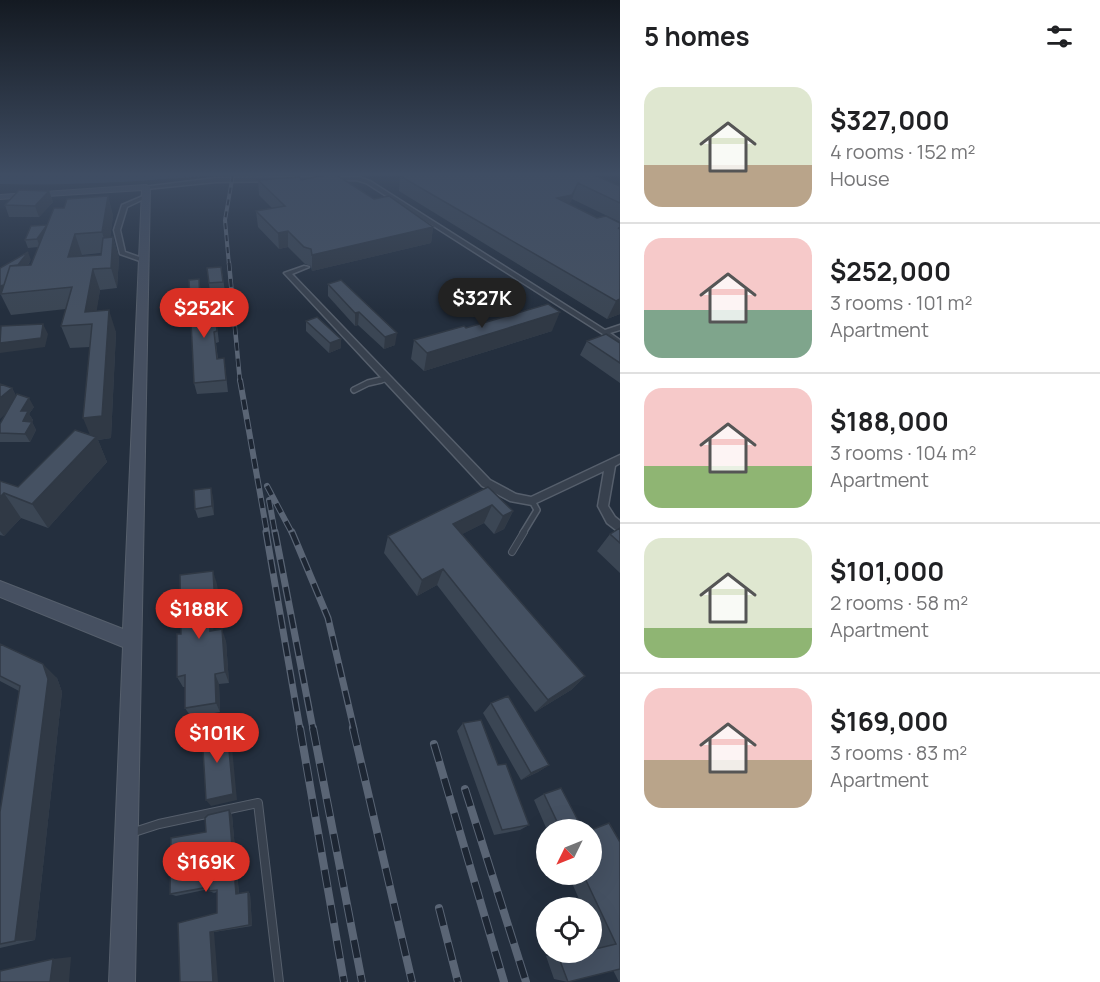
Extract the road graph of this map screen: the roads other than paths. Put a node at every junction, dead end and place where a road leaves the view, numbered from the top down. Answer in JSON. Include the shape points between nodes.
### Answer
{"nodes":[{"id":1,"x":120,"y":220,"type":"edge"},
{"id":2,"x":145,"y":220,"type":"edge"},
{"id":3,"x":427,"y":220,"type":"edge"},
{"id":4,"x":144,"y":260,"type":"junction"},
{"id":5,"x":306,"y":267,"type":"dead end"},
{"id":6,"x":620,"y":327,"type":"edge"},
{"id":7,"x":604,"y":333,"type":"junction"},
{"id":8,"x":620,"y":343,"type":"edge"},
{"id":9,"x":387,"y":378,"type":"junction"},
{"id":10,"x":354,"y":390,"type":"dead end"},
{"id":11,"x":615,"y":462,"type":"edge"},
{"id":12,"x":532,"y":501,"type":"junction"},
{"id":13,"x":620,"y":528,"type":"edge"},
{"id":14,"x":512,"y":552,"type":"dead end"},
{"id":15,"x":0,"y":589,"type":"edge"},
{"id":16,"x":133,"y":642,"type":"junction"},
{"id":17,"x":127,"y":835,"type":"junction"},
{"id":18,"x":122,"y":982,"type":"edge"},
{"id":19,"x":279,"y":982,"type":"edge"}],
"edges":[{"from":1,"to":4,"type":"street","via":[[117,230],[122,253]]},
{"from":2,"to":4,"type":"main road"},
{"from":3,"to":7,"type":"street"},
{"from":4,"to":16,"type":"main road"},
{"from":5,"to":9,"type":"street","via":[[287,273]]},
{"from":6,"to":7,"type":"street"},
{"from":7,"to":8,"type":"street"},
{"from":9,"to":10,"type":"lane"},
{"from":9,"to":12,"type":"street","via":[[486,483],[514,498]]},
{"from":11,"to":12,"type":"street"},
{"from":11,"to":13,"type":"street","via":[[603,506]]},
{"from":12,"to":14,"type":"lane","via":[[537,510]]},
{"from":15,"to":16,"type":"main road"},
{"from":16,"to":17,"type":"main road"},
{"from":17,"to":18,"type":"main road"},
{"from":17,"to":19,"type":"lane","via":[[159,824],[258,803]]}]}
